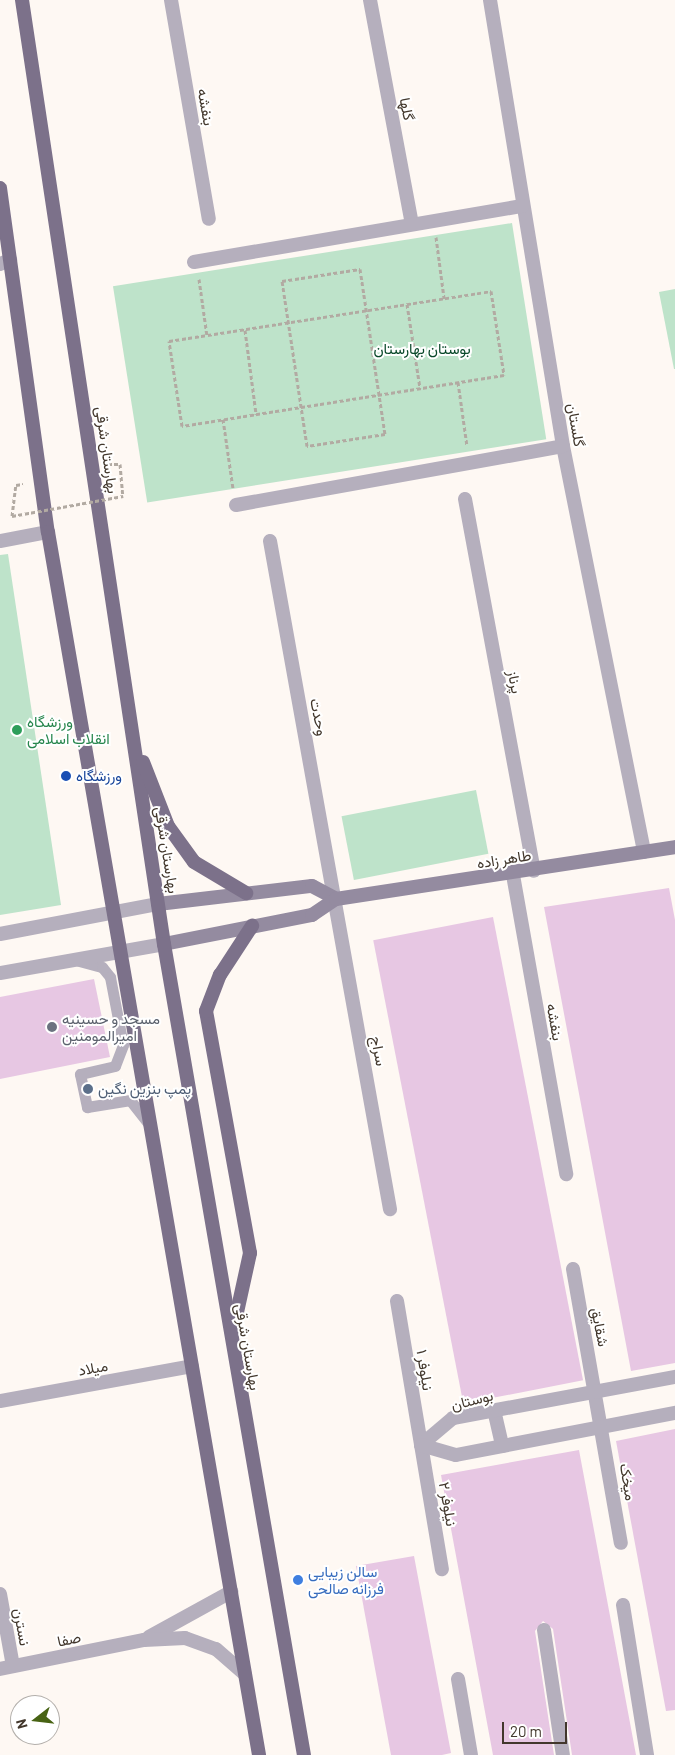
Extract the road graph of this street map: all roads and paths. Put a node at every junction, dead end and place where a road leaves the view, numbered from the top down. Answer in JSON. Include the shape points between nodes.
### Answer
{"nodes":[{"id":1,"x":22,"y":0,"type":"edge"},
{"id":2,"x":172,"y":0,"type":"edge"},
{"id":3,"x":370,"y":0,"type":"edge"},
{"id":4,"x":490,"y":0,"type":"edge"},
{"id":5,"x":0,"y":188,"type":"edge"},
{"id":6,"x":522,"y":206,"type":"junction"},
{"id":7,"x":209,"y":219,"type":"dead end"},
{"id":8,"x":412,"y":224,"type":"junction"},
{"id":9,"x":3,"y":228,"type":"edge"},
{"id":10,"x":436,"y":236,"type":"dead end"},
{"id":11,"x":5,"y":262,"type":"edge"},
{"id":12,"x":194,"y":262,"type":"dead end"},
{"id":13,"x":199,"y":276,"type":"dead end"},
{"id":14,"x":444,"y":298,"type":"junction"},
{"id":15,"x":407,"y":304,"type":"junction"},
{"id":16,"x":366,"y":310,"type":"junction"},
{"id":17,"x":288,"y":323,"type":"junction"},
{"id":18,"x":244,"y":330,"type":"junction"},
{"id":19,"x":206,"y":336,"type":"junction"},
{"id":20,"x":458,"y":382,"type":"junction"},
{"id":21,"x":420,"y":388,"type":"junction"},
{"id":22,"x":379,"y":395,"type":"junction"},
{"id":23,"x":301,"y":407,"type":"junction"},
{"id":24,"x":256,"y":414,"type":"junction"},
{"id":25,"x":223,"y":419,"type":"junction"},
{"id":26,"x":563,"y":446,"type":"junction"},
{"id":27,"x":470,"y":462,"type":"junction"},
{"id":28,"x":120,"y":464,"type":"dead end"},
{"id":29,"x":16,"y":485,"type":"dead end"},
{"id":30,"x":233,"y":491,"type":"dead end"},
{"id":31,"x":465,"y":499,"type":"dead end"},
{"id":32,"x":236,"y":506,"type":"dead end"},
{"id":33,"x":48,"y":532,"type":"junction"},
{"id":34,"x":270,"y":540,"type":"dead end"},
{"id":35,"x":0,"y":541,"type":"edge"},
{"id":36,"x":133,"y":739,"type":"junction"},
{"id":37,"x":675,"y":847,"type":"edge"},
{"id":38,"x":644,"y":852,"type":"junction"},
{"id":39,"x":534,"y":871,"type":"junction"},
{"id":40,"x":513,"y":875,"type":"junction"},
{"id":41,"x":246,"y":893,"type":"junction"},
{"id":42,"x":336,"y":899,"type":"junction"},
{"id":43,"x":158,"y":904,"type":"junction"},
{"id":44,"x":114,"y":912,"type":"junction"},
{"id":45,"x":252,"y":926,"type":"junction"},
{"id":46,"x":0,"y":934,"type":"edge"},
{"id":47,"x":164,"y":944,"type":"junction"},
{"id":48,"x":120,"y":952,"type":"junction"},
{"id":49,"x":73,"y":960,"type":"junction"},
{"id":50,"x":0,"y":973,"type":"edge"},
{"id":51,"x":149,"y":1124,"type":"junction"},
{"id":52,"x":566,"y":1174,"type":"dead end"},
{"id":53,"x":390,"y":1209,"type":"dead end"},
{"id":54,"x":573,"y":1269,"type":"dead end"},
{"id":55,"x":397,"y":1301,"type":"dead end"},
{"id":56,"x":230,"y":1343,"type":"junction"},
{"id":57,"x":192,"y":1366,"type":"junction"},
{"id":58,"x":675,"y":1377,"type":"edge"},
{"id":59,"x":596,"y":1392,"type":"junction"},
{"id":60,"x":0,"y":1401,"type":"edge"},
{"id":61,"x":494,"y":1410,"type":"junction"},
{"id":62,"x":675,"y":1413,"type":"edge"},
{"id":63,"x":602,"y":1427,"type":"junction"},
{"id":64,"x":421,"y":1445,"type":"junction"},
{"id":65,"x":502,"y":1446,"type":"junction"},
{"id":66,"x":621,"y":1543,"type":"dead end"},
{"id":67,"x":442,"y":1569,"type":"dead end"},
{"id":68,"x":231,"y":1592,"type":"junction"},
{"id":69,"x":0,"y":1594,"type":"edge"},
{"id":70,"x":623,"y":1605,"type":"dead end"},
{"id":71,"x":544,"y":1630,"type":"dead end"},
{"id":72,"x":144,"y":1640,"type":"junction"},
{"id":73,"x":6,"y":1668,"type":"edge"},
{"id":74,"x":245,"y":1674,"type":"junction"},
{"id":75,"x":458,"y":1679,"type":"dead end"},
{"id":76,"x":259,"y":1755,"type":"edge"},
{"id":77,"x":304,"y":1755,"type":"edge"},
{"id":78,"x":471,"y":1755,"type":"edge"},
{"id":79,"x":564,"y":1755,"type":"edge"},
{"id":80,"x":646,"y":1755,"type":"edge"}],
"edges":[{"from":1,"to":36,"type":"main road","name":"بهارستان شرقی"},
{"from":2,"to":7,"type":"street","name":"بنفشه"},
{"from":3,"to":8,"type":"street","name":"گلها"},
{"from":4,"to":6,"type":"street","name":"گلستان"},
{"from":5,"to":9,"type":"main road"},
{"from":6,"to":8,"type":"street"},
{"from":6,"to":26,"type":"street","name":"گلستان"},
{"from":8,"to":12,"type":"street"},
{"from":9,"to":11,"type":"main road"},
{"from":10,"to":14,"type":"path"},
{"from":11,"to":33,"type":"main road"},
{"from":13,"to":19,"type":"path"},
{"from":14,"to":15,"type":"path"},
{"from":14,"to":20,"type":"path","via":[[491,291],[504,375]]},
{"from":15,"to":16,"type":"path"},
{"from":15,"to":21,"type":"path"},
{"from":16,"to":17,"type":"path"},
{"from":16,"to":17,"type":"path","via":[[360,269],[282,282]]},
{"from":16,"to":22,"type":"path"},
{"from":17,"to":18,"type":"path"},
{"from":17,"to":23,"type":"path"},
{"from":18,"to":19,"type":"path"},
{"from":18,"to":24,"type":"path"},
{"from":19,"to":25,"type":"path","via":[[169,341],[182,426]]},
{"from":20,"to":21,"type":"path"},
{"from":20,"to":27,"type":"path"},
{"from":21,"to":22,"type":"path"},
{"from":22,"to":23,"type":"path"},
{"from":22,"to":23,"type":"path","via":[[385,434],[307,446]]},
{"from":23,"to":24,"type":"path"},
{"from":24,"to":25,"type":"path"},
{"from":25,"to":30,"type":"path"},
{"from":26,"to":27,"type":"street"},
{"from":26,"to":38,"type":"street","name":"گلستان"},
{"from":27,"to":32,"type":"street"},
{"from":28,"to":29,"type":"path","bridge":true,"via":[[123,496],[12,516]]},
{"from":31,"to":39,"type":"street","name":"پرناز"},
{"from":33,"to":35,"type":"street"},
{"from":33,"to":44,"type":"main road"},
{"from":34,"to":42,"type":"street","name":"وحدت"},
{"from":36,"to":41,"type":"main road","via":[[168,826],[194,862]]},
{"from":36,"to":43,"type":"main road","name":"بهارستان شرقی"},
{"from":37,"to":38,"type":"main road","name":"طاهر زاده"},
{"from":38,"to":39,"type":"main road","name":"طاهر زاده"},
{"from":39,"to":40,"type":"main road","name":"طاهر زاده"},
{"from":40,"to":42,"type":"main road","name":"طاهر زاده"},
{"from":40,"to":52,"type":"street","name":"بنفشه"},
{"from":41,"to":42,"type":"main road","via":[[312,886]]},
{"from":41,"to":43,"type":"main road"},
{"from":42,"to":45,"type":"main road","name":"طاهر زاده","via":[[312,916]]},
{"from":42,"to":53,"type":"street","name":"سراج"},
{"from":43,"to":44,"type":"street"},
{"from":43,"to":47,"type":"main road","name":"بهارستان شرقی"},
{"from":44,"to":46,"type":"street"},
{"from":44,"to":48,"type":"main road"},
{"from":45,"to":47,"type":"main road","name":"طاهر زاده"},
{"from":45,"to":56,"type":"main road","via":[[220,975],[206,1011],[250,1253]]},
{"from":47,"to":48,"type":"street"},
{"from":47,"to":56,"type":"main road","name":"بهارستان شرقی"},
{"from":48,"to":49,"type":"street"},
{"from":48,"to":51,"type":"main road"},
{"from":49,"to":50,"type":"street"},
{"from":49,"to":51,"type":"lane","via":[[102,967],[110,977],[123,1045],[115,1066],[80,1074],[87,1107],[130,1100]]},
{"from":51,"to":57,"type":"main road"},
{"from":54,"to":59,"type":"street","name":"شقایق"},
{"from":55,"to":64,"type":"street","name":"نیلوفر ۱"},
{"from":56,"to":77,"type":"main road","name":"بهارستان شرقی"},
{"from":57,"to":60,"type":"street","name":"میلاد"},
{"from":57,"to":68,"type":"main road"},
{"from":58,"to":59,"type":"street","name":"بوستان"},
{"from":59,"to":61,"type":"street","name":"بوستان"},
{"from":59,"to":63,"type":"street","name":"شقایق"},
{"from":61,"to":64,"type":"street","name":"بوستان","via":[[453,1418]]},
{"from":61,"to":65,"type":"street"},
{"from":62,"to":63,"type":"street"},
{"from":63,"to":65,"type":"street"},
{"from":63,"to":66,"type":"street","name":"میخک"},
{"from":64,"to":65,"type":"street","via":[[456,1455]]},
{"from":64,"to":67,"type":"street","name":"نیلوفر ۲"},
{"from":68,"to":72,"type":"street"},
{"from":68,"to":74,"type":"main road"},
{"from":69,"to":73,"type":"street","name":"نسترن"},
{"from":70,"to":80,"type":"street"},
{"from":71,"to":79,"type":"street"},
{"from":72,"to":73,"type":"street","name":"صفا"},
{"from":72,"to":74,"type":"street","via":[[185,1638],[216,1649]]},
{"from":74,"to":76,"type":"main road"},
{"from":75,"to":78,"type":"street"}]}
